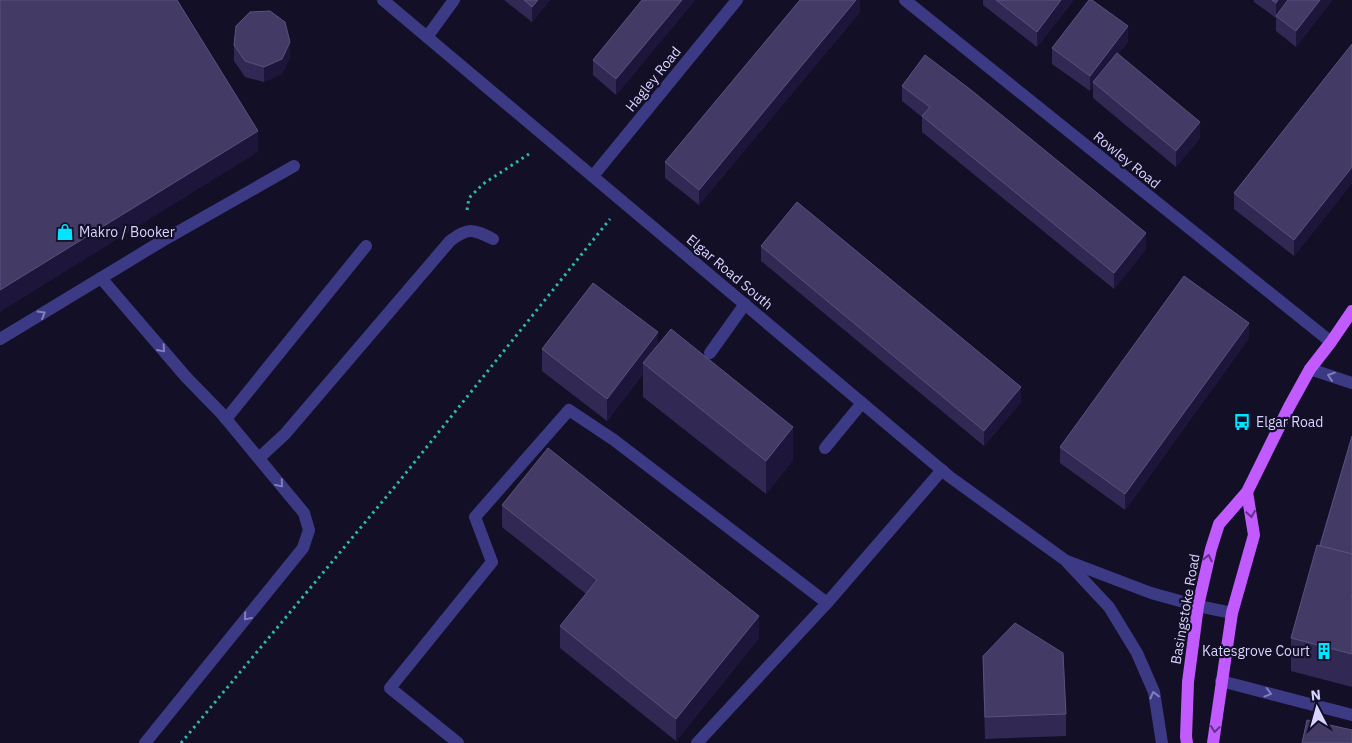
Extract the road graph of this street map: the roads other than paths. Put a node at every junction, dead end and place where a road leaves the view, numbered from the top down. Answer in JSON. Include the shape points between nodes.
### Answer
{"nodes":[{"id":1,"x":383,"y":0,"type":"edge"},
{"id":2,"x":454,"y":0,"type":"edge"},
{"id":3,"x":737,"y":0,"type":"edge"},
{"id":4,"x":905,"y":0,"type":"edge"},
{"id":5,"x":427,"y":37,"type":"junction"},
{"id":6,"x":294,"y":166,"type":"dead end"},
{"id":7,"x":593,"y":176,"type":"junction"},
{"id":8,"x":493,"y":240,"type":"dead end"},
{"id":9,"x":366,"y":246,"type":"dead end"},
{"id":10,"x":101,"y":278,"type":"junction"},
{"id":11,"x":744,"y":304,"type":"junction"},
{"id":12,"x":1352,"y":311,"type":"edge"},
{"id":13,"x":0,"y":339,"type":"edge"},
{"id":14,"x":1331,"y":342,"type":"junction"},
{"id":15,"x":710,"y":353,"type":"dead end"},
{"id":16,"x":1310,"y":369,"type":"junction"},
{"id":17,"x":1352,"y":383,"type":"edge"},
{"id":18,"x":862,"y":403,"type":"junction"},
{"id":19,"x":226,"y":419,"type":"junction"},
{"id":20,"x":825,"y":448,"type":"dead end"},
{"id":21,"x":259,"y":458,"type":"junction"},
{"id":22,"x":942,"y":470,"type":"junction"},
{"id":23,"x":1247,"y":492,"type":"junction"},
{"id":24,"x":1065,"y":560,"type":"junction"},
{"id":25,"x":827,"y":603,"type":"junction"},
{"id":26,"x":1198,"y":606,"type":"junction"},
{"id":27,"x":1232,"y":613,"type":"junction"},
{"id":28,"x":1221,"y":681,"type":"junction"},
{"id":29,"x":1352,"y":715,"type":"edge"},
{"id":30,"x":145,"y":743,"type":"edge"},
{"id":31,"x":458,"y":743,"type":"edge"},
{"id":32,"x":696,"y":743,"type":"edge"},
{"id":33,"x":1162,"y":743,"type":"edge"},
{"id":34,"x":1187,"y":743,"type":"edge"},
{"id":35,"x":1213,"y":743,"type":"edge"}],
"edges":[{"from":1,"to":5,"type":"street","name":"Elgar Road South"},
{"from":2,"to":5,"type":"street"},
{"from":3,"to":7,"type":"street","name":"Hagley Road"},
{"from":4,"to":14,"type":"street","name":"Rowley Road"},
{"from":5,"to":7,"type":"street","name":"Elgar Road South"},
{"from":6,"to":10,"type":"street"},
{"from":7,"to":11,"type":"street","name":"Elgar Road South"},
{"from":8,"to":21,"type":"street","via":[[476,231],[460,233],[450,241],[285,434]]},
{"from":9,"to":19,"type":"street"},
{"from":13,"to":10,"type":"street","one_way":true},
{"from":10,"to":19,"type":"street","one_way":true},
{"from":11,"to":15,"type":"street"},
{"from":11,"to":18,"type":"street","name":"Elgar Road South"},
{"from":12,"to":14,"type":"main road","name":"Basingstoke Road"},
{"from":14,"to":16,"type":"main road","name":"Basingstoke Road"},
{"from":17,"to":16,"type":"street","one_way":true},
{"from":16,"to":23,"type":"main road","name":"Basingstoke Road"},
{"from":18,"to":20,"type":"street"},
{"from":18,"to":22,"type":"street","name":"Elgar Road South"},
{"from":19,"to":21,"type":"street"},
{"from":21,"to":30,"type":"street","one_way":true,"via":[[304,513],[309,530],[303,548]]},
{"from":22,"to":24,"type":"street","name":"Elgar Road South"},
{"from":22,"to":25,"type":"street"},
{"from":26,"to":23,"type":"main road","name":"Basingstoke Road","one_way":true,"via":[[1210,549],[1219,524]]},
{"from":23,"to":27,"type":"main road","one_way":true,"via":[[1254,536]]},
{"from":24,"to":26,"type":"street","name":"Elgar Road South","via":[[1152,593]]},
{"from":33,"to":24,"type":"street","name":"Elgar Road South","one_way":true,"via":[[1154,692],[1137,653],[1108,607]]},
{"from":25,"to":31,"type":"street","via":[[614,440],[569,410],[474,517],[492,562],[390,688]]},
{"from":25,"to":32,"type":"street"},
{"from":26,"to":27,"type":"street","name":"Elgar Road South"},
{"from":26,"to":34,"type":"main road","name":"Basingstoke Road","via":[[1188,682]]},
{"from":27,"to":28,"type":"main road"},
{"from":28,"to":29,"type":"street","one_way":true},
{"from":28,"to":35,"type":"main road","one_way":true}]}
